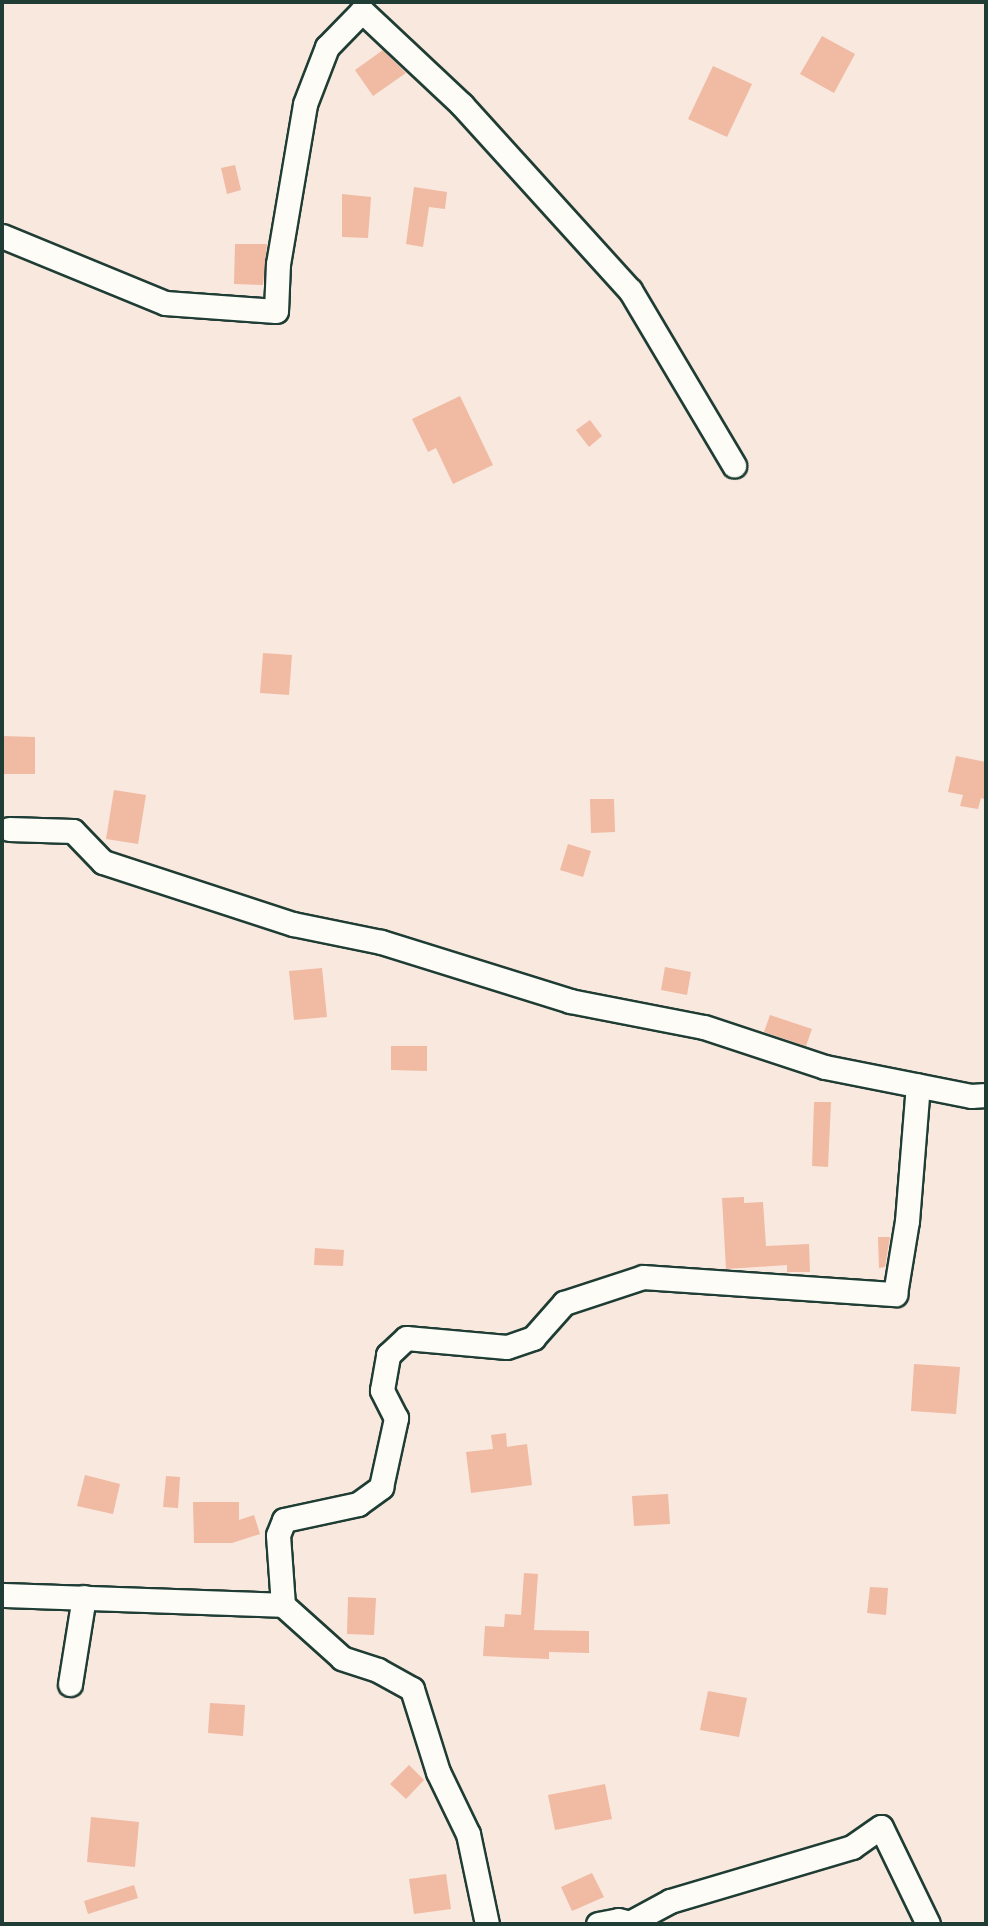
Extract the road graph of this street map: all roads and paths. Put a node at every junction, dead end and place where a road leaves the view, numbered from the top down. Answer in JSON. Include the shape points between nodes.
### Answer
{"nodes":[{"id":1,"x":2,"y":236,"type":"edge"},
{"id":2,"x":734,"y":465,"type":"dead end"},
{"id":3,"x":9,"y":829,"type":"dead end"},
{"id":4,"x":918,"y":1085,"type":"junction"},
{"id":5,"x":986,"y":1095,"type":"edge"},
{"id":6,"x":2,"y":1595,"type":"edge"},
{"id":7,"x":84,"y":1597,"type":"junction"},
{"id":8,"x":283,"y":1605,"type":"junction"},
{"id":9,"x":70,"y":1684,"type":"dead end"},
{"id":10,"x":634,"y":1922,"type":"edge"},
{"id":11,"x":487,"y":1924,"type":"edge"},
{"id":12,"x":598,"y":1924,"type":"edge"},
{"id":13,"x":928,"y":1924,"type":"edge"}],
"edges":[{"from":1,"to":2,"type":"street","via":[[165,303],[276,310],[278,264],[305,104],[327,47],[362,11],[462,105],[629,290]]},
{"from":3,"to":4,"type":"street","via":[[73,831],[103,862],[293,925],[381,943],[570,1001],[704,1027],[825,1067]]},
{"from":4,"to":5,"type":"street"},
{"from":4,"to":8,"type":"street","via":[[907,1221],[895,1294],[643,1278],[564,1303],[533,1338],[507,1347],[406,1338],[388,1355],[382,1390],[396,1418],[381,1487],[358,1504],[284,1520],[278,1535]]},
{"from":6,"to":7,"type":"street"},
{"from":7,"to":8,"type":"street"},
{"from":7,"to":9,"type":"street"},
{"from":8,"to":11,"type":"street","via":[[342,1658],[378,1670],[412,1689],[438,1772],[468,1834]]},
{"from":10,"to":12,"type":"street"},
{"from":10,"to":13,"type":"street","via":[[670,1901],[852,1847],[881,1827]]}]}
